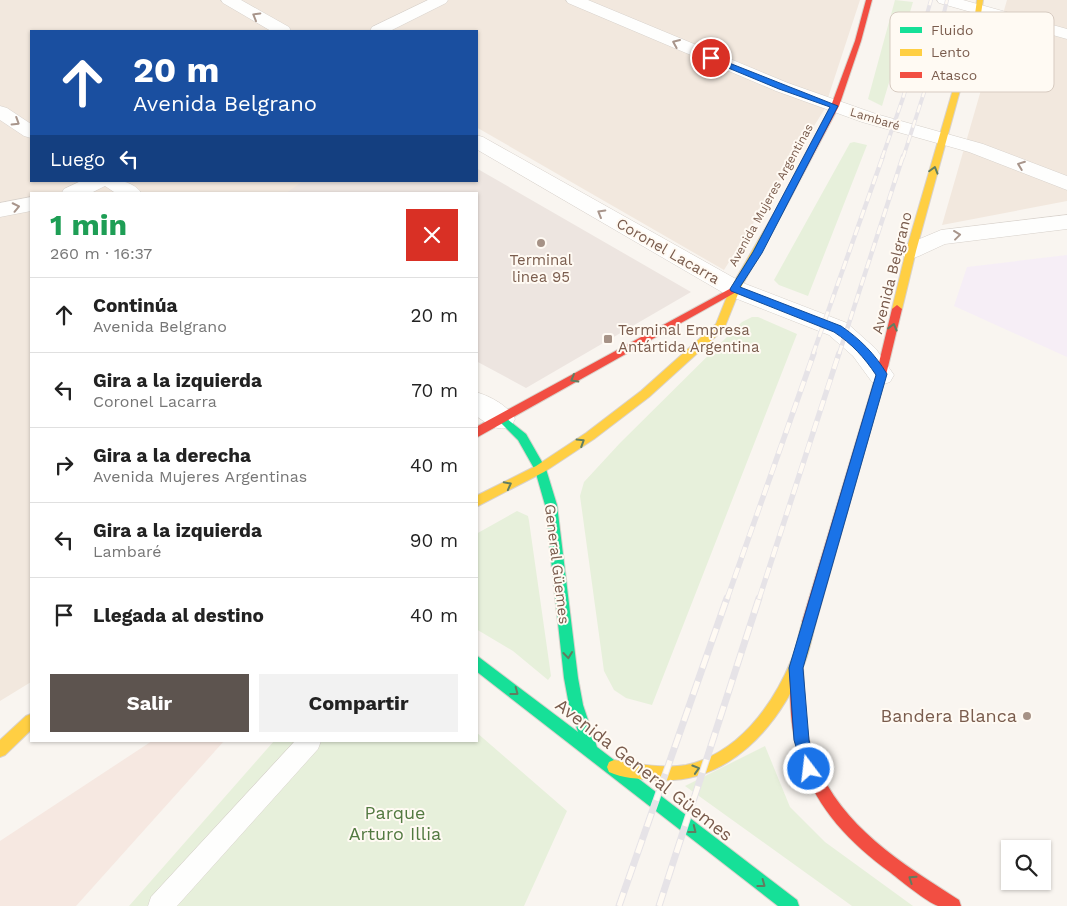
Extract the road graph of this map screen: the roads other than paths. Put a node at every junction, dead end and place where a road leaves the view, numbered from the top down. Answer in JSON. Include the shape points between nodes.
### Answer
{"nodes":[{"id":1,"x":228,"y":0,"type":"edge"},
{"id":2,"x":440,"y":0,"type":"edge"},
{"id":3,"x":574,"y":0,"type":"edge"},
{"id":4,"x":869,"y":0,"type":"edge"},
{"id":5,"x":946,"y":0,"type":"edge"},
{"id":6,"x":979,"y":4,"type":"edge"},
{"id":7,"x":1002,"y":12,"type":"edge"},
{"id":8,"x":281,"y":30,"type":"edge"},
{"id":9,"x":380,"y":30,"type":"edge"},
{"id":10,"x":1054,"y":30,"type":"edge"},
{"id":11,"x":1067,"y":34,"type":"edge"},
{"id":12,"x":955,"y":92,"type":"edge"},
{"id":13,"x":835,"y":106,"type":"junction"},
{"id":14,"x":0,"y":112,"type":"edge"},
{"id":15,"x":30,"y":131,"type":"edge"},
{"id":16,"x":943,"y":138,"type":"junction"},
{"id":17,"x":478,"y":142,"type":"edge"},
{"id":18,"x":96,"y":182,"type":"edge"},
{"id":19,"x":113,"y":182,"type":"edge"},
{"id":20,"x":1067,"y":183,"type":"edge"},
{"id":21,"x":75,"y":192,"type":"edge"},
{"id":22,"x":129,"y":192,"type":"edge"},
{"id":23,"x":30,"y":204,"type":"edge"},
{"id":24,"x":0,"y":210,"type":"edge"},
{"id":25,"x":1067,"y":222,"type":"edge"},
{"id":26,"x":912,"y":252,"type":"junction"},
{"id":27,"x":735,"y":289,"type":"junction"},
{"id":28,"x":881,"y":374,"type":"junction"},
{"id":29,"x":478,"y":403,"type":"edge"},
{"id":30,"x":502,"y":419,"type":"junction"},
{"id":31,"x":478,"y":432,"type":"edge"},
{"id":32,"x":540,"y":469,"type":"junction"},
{"id":33,"x":478,"y":501,"type":"edge"},
{"id":34,"x":478,"y":664,"type":"edge"},
{"id":35,"x":796,"y":668,"type":"junction"},
{"id":36,"x":30,"y":722,"type":"edge"},
{"id":37,"x":30,"y":737,"type":"edge"},
{"id":38,"x":309,"y":742,"type":"edge"},
{"id":39,"x":0,"y":750,"type":"edge"},
{"id":40,"x":591,"y":750,"type":"junction"},
{"id":41,"x":614,"y":767,"type":"junction"},
{"id":42,"x":160,"y":906,"type":"edge"},
{"id":43,"x":791,"y":906,"type":"edge"},
{"id":44,"x":953,"y":906,"type":"edge"}],
"edges":[{"from":8,"to":1,"type":"street","one_way":true},
{"from":2,"to":9,"type":"street"},
{"from":13,"to":3,"type":"street","name":"Lambaré","one_way":true,"via":[[746,73]]},
{"from":4,"to":13,"type":"street","name":"Avenida Mujeres Argentinas"},
{"from":5,"to":6,"type":"street"},
{"from":6,"to":7,"type":"street"},
{"from":10,"to":11,"type":"street"},
{"from":12,"to":16,"type":"street","name":"Avenida Belgrano"},
{"from":13,"to":16,"type":"street","name":"Lambaré"},
{"from":13,"to":27,"type":"street","name":"Avenida Mujeres Argentinas"},
{"from":14,"to":15,"type":"street","one_way":true},
{"from":20,"to":16,"type":"street","name":"Lambaré","one_way":true},
{"from":26,"to":16,"type":"street","name":"Avenida Belgrano","one_way":true},
{"from":27,"to":17,"type":"street","name":"Coronel Lacarra","one_way":true},
{"from":18,"to":21,"type":"street"},
{"from":19,"to":22,"type":"street"},
{"from":24,"to":23,"type":"street","one_way":true},
{"from":26,"to":25,"type":"street","one_way":true,"via":[[941,237]]},
{"from":28,"to":26,"type":"street","name":"Avenida Belgrano","one_way":true},
{"from":27,"to":28,"type":"street","name":"Coronel Lacarra","via":[[838,329],[868,355]]},
{"from":27,"to":30,"type":"street","name":"Avenida Mujeres Argentinas","one_way":true},
{"from":32,"to":27,"type":"street","name":"Avenida Mujeres Argentinas","one_way":true,"via":[[632,405],[720,326]]},
{"from":28,"to":35,"type":"street","name":"Avenida Belgrano"},
{"from":29,"to":30,"type":"street","name":"General Güemes"},
{"from":30,"to":31,"type":"street"},
{"from":30,"to":32,"type":"street","name":"General Güemes","via":[[522,438]]},
{"from":33,"to":32,"type":"street","name":"Avenida Mujeres Argentinas","one_way":true},
{"from":32,"to":40,"type":"street","name":"General Güemes","one_way":true,"via":[[551,506],[571,678]]},
{"from":34,"to":40,"type":"street","name":"Avenida General Güemes","one_way":true},
{"from":41,"to":35,"type":"street","one_way":true,"via":[[646,773],[685,772],[717,762],[754,735]]},
{"from":44,"to":35,"type":"street","one_way":true,"via":[[861,843],[837,819],[821,795],[809,769],[802,740]]},
{"from":36,"to":39,"type":"street"},
{"from":37,"to":39,"type":"street"},
{"from":38,"to":42,"type":"lane"},
{"from":40,"to":41,"type":"street","name":"Avenida General Güemes"},
{"from":41,"to":43,"type":"street","name":"Avenida General Güemes","one_way":true}]}
